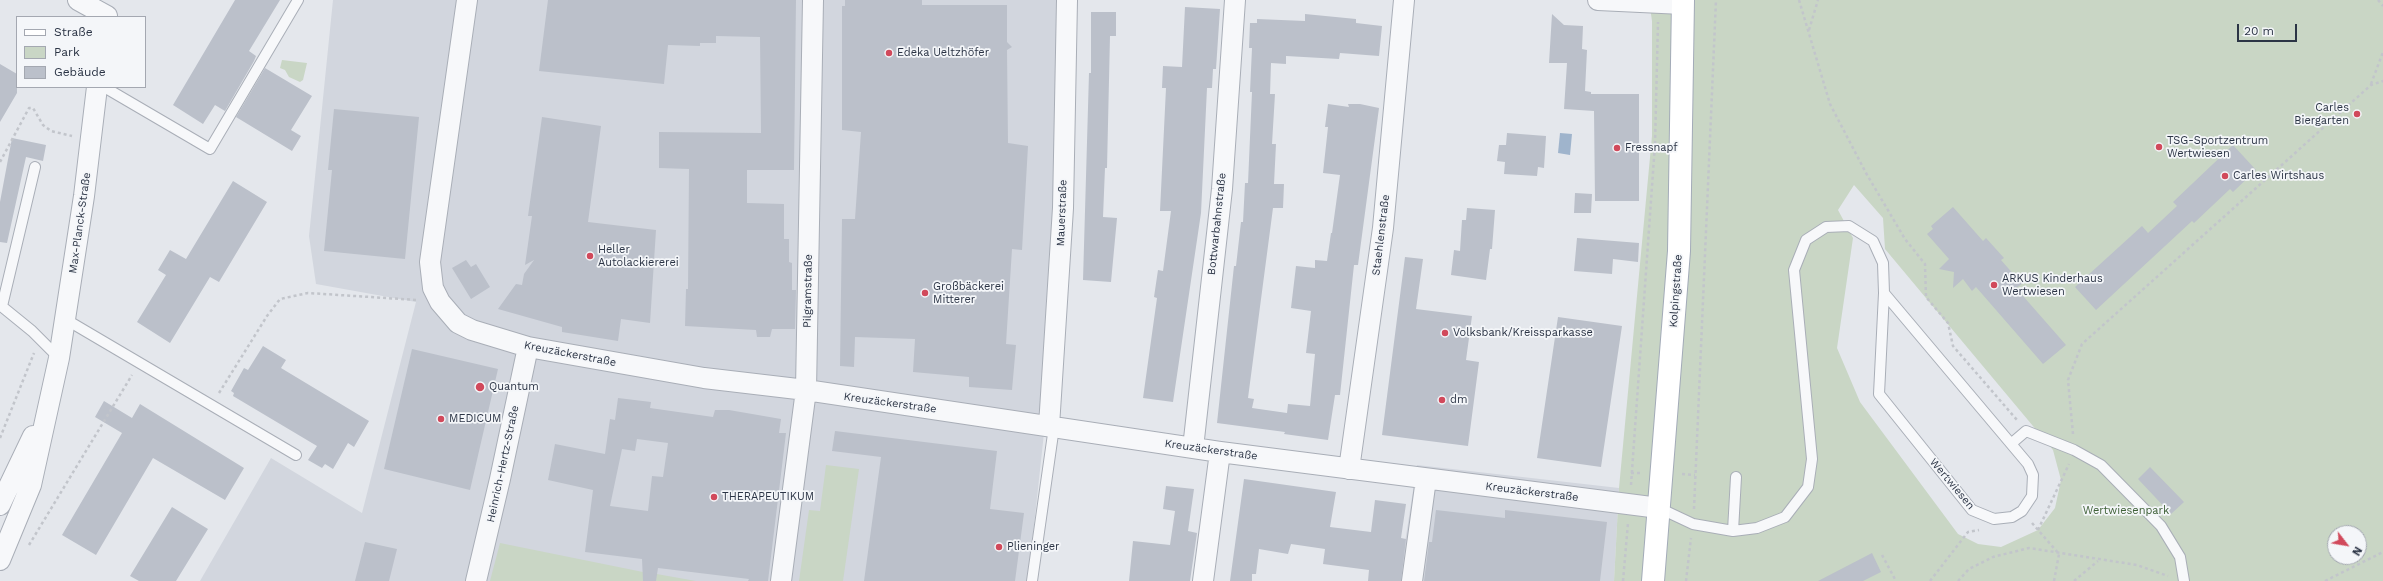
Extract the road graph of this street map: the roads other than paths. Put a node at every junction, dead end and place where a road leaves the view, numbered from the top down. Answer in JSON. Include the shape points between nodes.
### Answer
{"nodes":[{"id":1,"x":78,"y":0,"type":"edge"},
{"id":2,"x":298,"y":0,"type":"edge"},
{"id":3,"x":467,"y":0,"type":"edge"},
{"id":4,"x":813,"y":0,"type":"edge"},
{"id":5,"x":1067,"y":0,"type":"edge"},
{"id":6,"x":1235,"y":0,"type":"edge"},
{"id":7,"x":1404,"y":0,"type":"edge"},
{"id":8,"x":1598,"y":0,"type":"edge"},
{"id":9,"x":1683,"y":2,"type":"edge"},
{"id":10,"x":107,"y":11,"type":"edge"},
{"id":11,"x":98,"y":88,"type":"edge"},
{"id":12,"x":106,"y":88,"type":"edge"},
{"id":13,"x":35,"y":167,"type":"dead end"},
{"id":14,"x":1884,"y":293,"type":"junction"},
{"id":15,"x":1,"y":305,"type":"edge"},
{"id":16,"x":65,"y":318,"type":"junction"},
{"id":17,"x":528,"y":347,"type":"junction"},
{"id":18,"x":59,"y":358,"type":"junction"},
{"id":19,"x":806,"y":390,"type":"junction"},
{"id":20,"x":50,"y":392,"type":"junction"},
{"id":21,"x":1051,"y":427,"type":"junction"},
{"id":22,"x":2012,"y":443,"type":"junction"},
{"id":23,"x":1193,"y":448,"type":"junction"},
{"id":24,"x":1220,"y":452,"type":"junction"},
{"id":25,"x":296,"y":455,"type":"dead end"},
{"id":26,"x":1349,"y":469,"type":"junction"},
{"id":27,"x":1736,"y":477,"type":"dead end"},
{"id":28,"x":1426,"y":479,"type":"junction"},
{"id":29,"x":0,"y":505,"type":"edge"},
{"id":30,"x":1659,"y":508,"type":"junction"},
{"id":31,"x":1733,"y":531,"type":"junction"},
{"id":32,"x":0,"y":560,"type":"edge"},
{"id":33,"x":2179,"y":580,"type":"edge"},
{"id":34,"x":476,"y":581,"type":"edge"},
{"id":35,"x":781,"y":581,"type":"edge"},
{"id":36,"x":1032,"y":581,"type":"edge"},
{"id":37,"x":1204,"y":581,"type":"edge"},
{"id":38,"x":1412,"y":581,"type":"edge"},
{"id":39,"x":1653,"y":581,"type":"edge"}],
"edges":[{"from":1,"to":10,"type":"street"},
{"from":2,"to":12,"type":"lane","via":[[210,149]]},
{"from":3,"to":17,"type":"street","name":"Kreuzäckerstraße","via":[[430,262],[433,288],[440,302],[458,323],[489,336]]},
{"from":4,"to":19,"type":"street","name":"Pilgramstraße"},
{"from":5,"to":21,"type":"street","name":"Mauerstraße","via":[[1063,208]]},
{"from":6,"to":23,"type":"street","name":"Bottwarbahnstraße","via":[[1222,189]]},
{"from":7,"to":26,"type":"street","name":"Staehlenstraße","via":[[1383,228]]},
{"from":8,"to":9,"type":"street"},
{"from":9,"to":30,"type":"main road","name":"Kolpingstraße","via":[[1679,251]]},
{"from":11,"to":16,"type":"street","name":"Max-Planck-Straße"},
{"from":13,"to":15,"type":"lane"},
{"from":14,"to":22,"type":"lane"},
{"from":14,"to":22,"type":"lane","name":"Wertwiesen","via":[[1879,394],[1972,510],[1994,519],[2012,517],[2022,511],[2032,496],[2033,475]]},
{"from":14,"to":31,"type":"lane","name":"Wertwiesen","via":[[1883,263],[1873,241],[1849,226],[1826,228],[1806,240],[1794,270],[1812,460],[1808,487],[1785,517],[1757,528]]},
{"from":15,"to":18,"type":"lane"},
{"from":16,"to":18,"type":"street","name":"Max-Planck-Straße"},
{"from":16,"to":25,"type":"lane"},
{"from":17,"to":19,"type":"street","name":"Kreuzäckerstraße","via":[[704,378]]},
{"from":17,"to":34,"type":"street","name":"Heinrich-Hertz-Straße"},
{"from":18,"to":20,"type":"street","name":"Max-Planck-Straße"},
{"from":19,"to":21,"type":"street","name":"Kreuzäckerstraße"},
{"from":19,"to":35,"type":"street","name":"Pilgramstraße"},
{"from":20,"to":29,"type":"street","name":"Max-Planck-Straße","via":[[26,453]]},
{"from":20,"to":32,"type":"street","name":"Max-Planck-Straße","via":[[31,485]]},
{"from":21,"to":23,"type":"street","name":"Kreuzäckerstraße"},
{"from":21,"to":36,"type":"lane"},
{"from":22,"to":33,"type":"lane","via":[[2026,431],[2074,450],[2101,465],[2161,526],[2180,557]]},
{"from":23,"to":24,"type":"street","name":"Kreuzäckerstraße"},
{"from":24,"to":26,"type":"street","name":"Kreuzäckerstraße"},
{"from":24,"to":37,"type":"street"},
{"from":26,"to":28,"type":"street","name":"Kreuzäckerstraße"},
{"from":27,"to":31,"type":"lane"},
{"from":28,"to":30,"type":"street","name":"Kreuzäckerstraße"},
{"from":28,"to":38,"type":"street"},
{"from":30,"to":31,"type":"lane","name":"Wertwiesen","via":[[1693,524]]},
{"from":30,"to":39,"type":"main road","name":"Kolpingstraße"}]}
